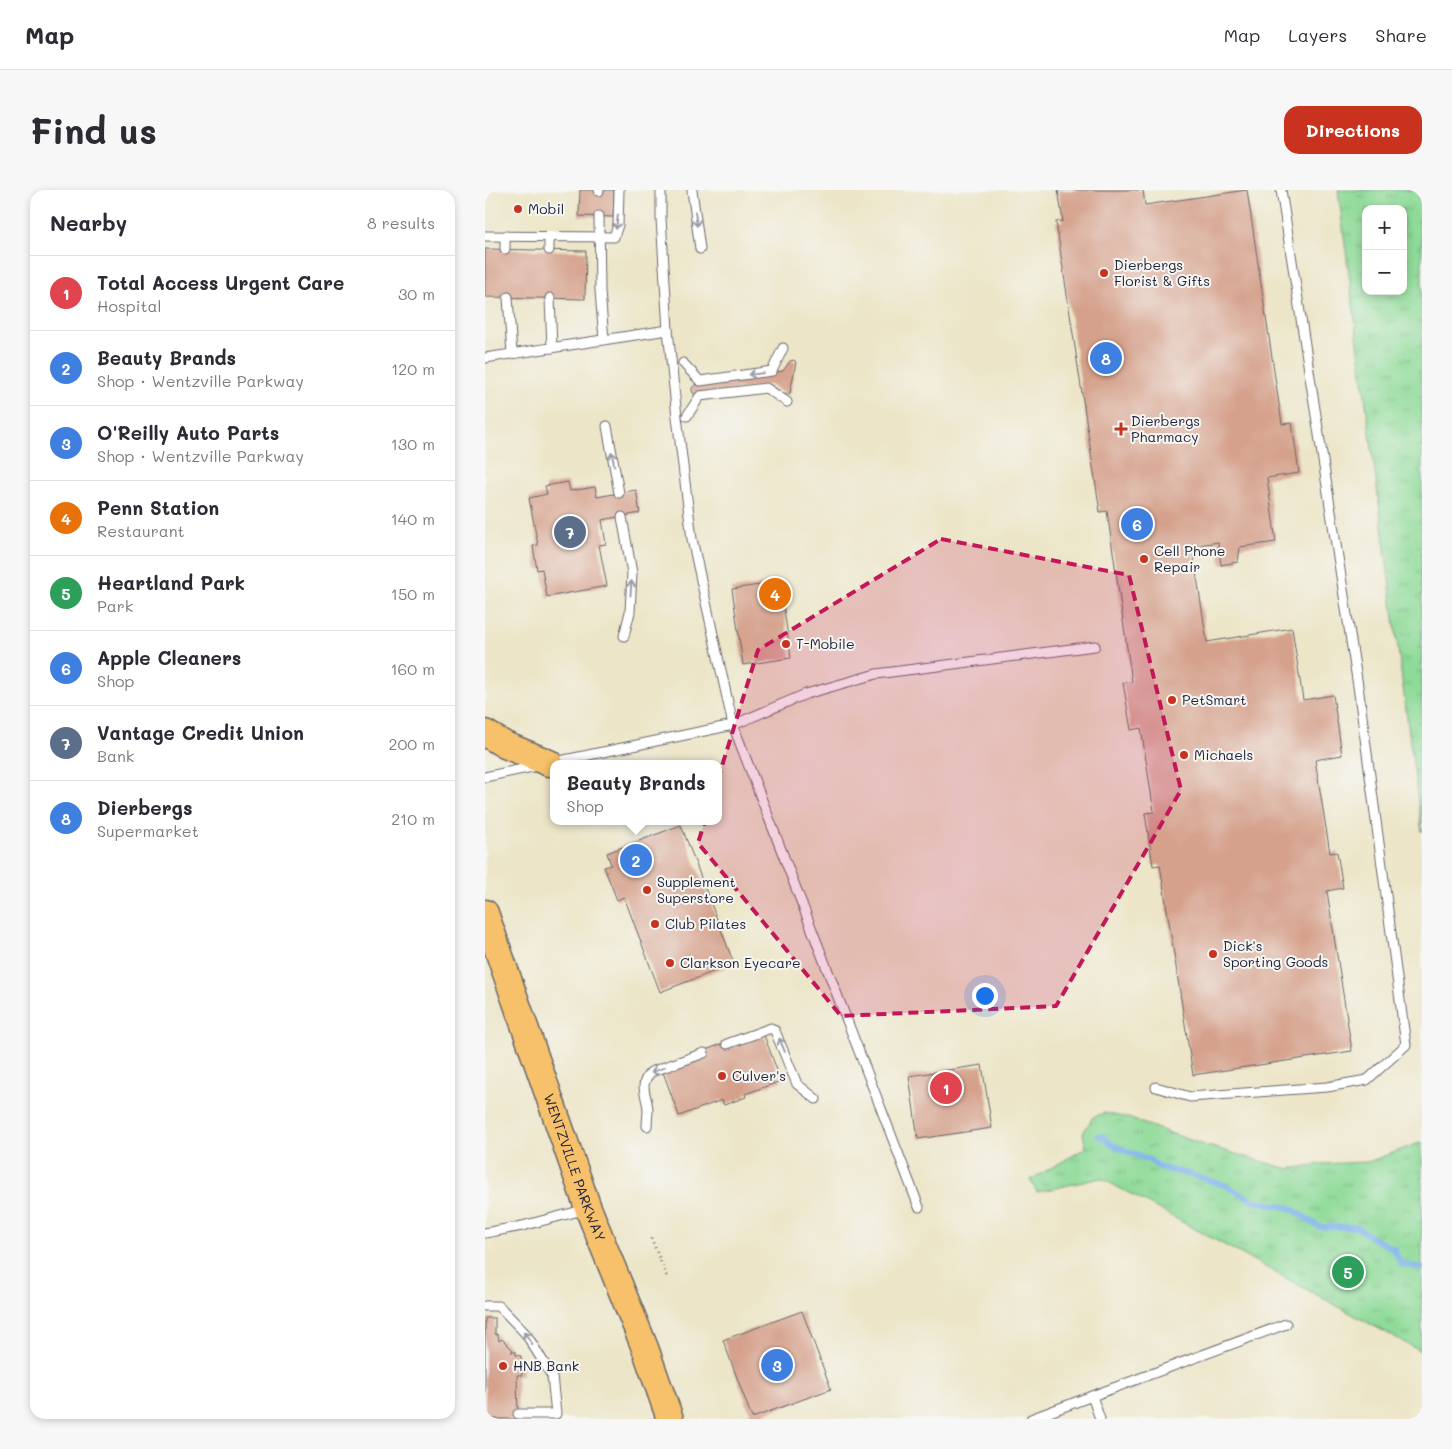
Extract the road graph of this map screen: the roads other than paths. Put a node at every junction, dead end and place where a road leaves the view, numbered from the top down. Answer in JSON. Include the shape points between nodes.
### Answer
{"nodes":[{"id":1,"x":619,"y":190,"type":"edge"},
{"id":2,"x":661,"y":190,"type":"edge"},
{"id":3,"x":692,"y":190,"type":"edge"},
{"id":4,"x":1281,"y":190,"type":"edge"},
{"id":5,"x":599,"y":216,"type":"dead end"},
{"id":6,"x":485,"y":236,"type":"edge"},
{"id":7,"x":505,"y":236,"type":"junction"},
{"id":8,"x":549,"y":237,"type":"junction"},
{"id":9,"x":598,"y":238,"type":"junction"},
{"id":10,"x":505,"y":249,"type":"dead end"},
{"id":11,"x":700,"y":249,"type":"dead end"},
{"id":12,"x":549,"y":250,"type":"dead end"},
{"id":13,"x":508,"y":297,"type":"dead end"},
{"id":14,"x":550,"y":298,"type":"dead end"},
{"id":15,"x":668,"y":330,"type":"junction"},
{"id":16,"x":604,"y":340,"type":"junction"},
{"id":17,"x":551,"y":348,"type":"junction"},
{"id":18,"x":783,"y":348,"type":"dead end"},
{"id":19,"x":512,"y":354,"type":"junction"},
{"id":20,"x":485,"y":358,"type":"edge"},
{"id":21,"x":683,"y":363,"type":"dead end"},
{"id":22,"x":787,"y":402,"type":"dead end"},
{"id":23,"x":687,"y":416,"type":"dead end"},
{"id":24,"x":607,"y":426,"type":"dead end"},
{"id":25,"x":619,"y":493,"type":"dead end"},
{"id":26,"x":622,"y":517,"type":"dead end"},
{"id":27,"x":623,"y":636,"type":"dead end"},
{"id":28,"x":1095,"y":646,"type":"dead end"},
{"id":29,"x":733,"y":724,"type":"junction"},
{"id":30,"x":485,"y":733,"type":"edge"},
{"id":31,"x":563,"y":760,"type":"edge"},
{"id":32,"x":549,"y":763,"type":"joint"},
{"id":33,"x":485,"y":777,"type":"edge"},
{"id":34,"x":485,"y":913,"type":"edge"},
{"id":35,"x":727,"y":1044,"type":"dead end"},
{"id":36,"x":704,"y":1053,"type":"dead end"},
{"id":37,"x":1156,"y":1087,"type":"dead end"},
{"id":38,"x":816,"y":1099,"type":"dead end"},
{"id":39,"x":647,"y":1126,"type":"dead end"},
{"id":40,"x":919,"y":1207,"type":"dead end"},
{"id":41,"x":588,"y":1208,"type":"junction"},
{"id":42,"x":485,"y":1233,"type":"edge"},
{"id":43,"x":485,"y":1306,"type":"edge"},
{"id":44,"x":1286,"y":1324,"type":"dead end"},
{"id":45,"x":1092,"y":1396,"type":"junction"},
{"id":46,"x":518,"y":1414,"type":"dead end"},
{"id":47,"x":670,"y":1419,"type":"edge"},
{"id":48,"x":1031,"y":1419,"type":"edge"},
{"id":49,"x":1100,"y":1419,"type":"edge"}],
"edges":[{"from":1,"to":9,"type":"lane","one_way":true,"via":[[614,237]]},
{"from":2,"to":15,"type":"lane"},
{"from":3,"to":11,"type":"lane","one_way":true},
{"from":4,"to":37,"type":"lane","via":[[1358,686],[1406,1045],[1367,1080],[1327,1087],[1190,1097]]},
{"from":5,"to":9,"type":"lane"},
{"from":6,"to":7,"type":"lane"},
{"from":7,"to":8,"type":"lane"},
{"from":7,"to":10,"type":"lane"},
{"from":8,"to":9,"type":"lane"},
{"from":8,"to":12,"type":"lane"},
{"from":9,"to":16,"type":"lane"},
{"from":13,"to":19,"type":"lane"},
{"from":14,"to":17,"type":"lane"},
{"from":15,"to":16,"type":"lane"},
{"from":15,"to":29,"type":"lane","via":[[692,539]]},
{"from":16,"to":17,"type":"lane"},
{"from":17,"to":19,"type":"lane"},
{"from":18,"to":21,"type":"lane","one_way":true,"via":[[772,371],[753,374],[700,381]]},
{"from":19,"to":20,"type":"lane"},
{"from":22,"to":23,"type":"lane","via":[[766,388],[700,396]]},
{"from":25,"to":24,"type":"lane","one_way":true},
{"from":27,"to":26,"type":"lane","one_way":true,"via":[[630,612],[632,573]]},
{"from":28,"to":29,"type":"lane","via":[[876,674],[806,694]]},
{"from":29,"to":31,"type":"lane"},
{"from":29,"to":40,"type":"lane"},
{"from":30,"to":32,"type":"main road"},
{"from":32,"to":33,"type":"lane"},
{"from":34,"to":41,"type":"main road","name":"WENTZVILLE PARKWAY"},
{"from":38,"to":35,"type":"lane","one_way":true,"via":[[797,1084],[779,1039],[771,1028]]},
{"from":36,"to":39,"type":"lane","one_way":true,"via":[[651,1072],[645,1078]]},
{"from":41,"to":42,"type":"lane"},
{"from":41,"to":47,"type":"main road","name":"WENTZVILLE PARKWAY"},
{"from":46,"to":43,"type":"lane","one_way":true,"via":[[557,1414],[551,1376],[526,1334],[499,1306]]},
{"from":44,"to":45,"type":"lane"},
{"from":45,"to":48,"type":"lane"},
{"from":45,"to":49,"type":"lane"}]}
